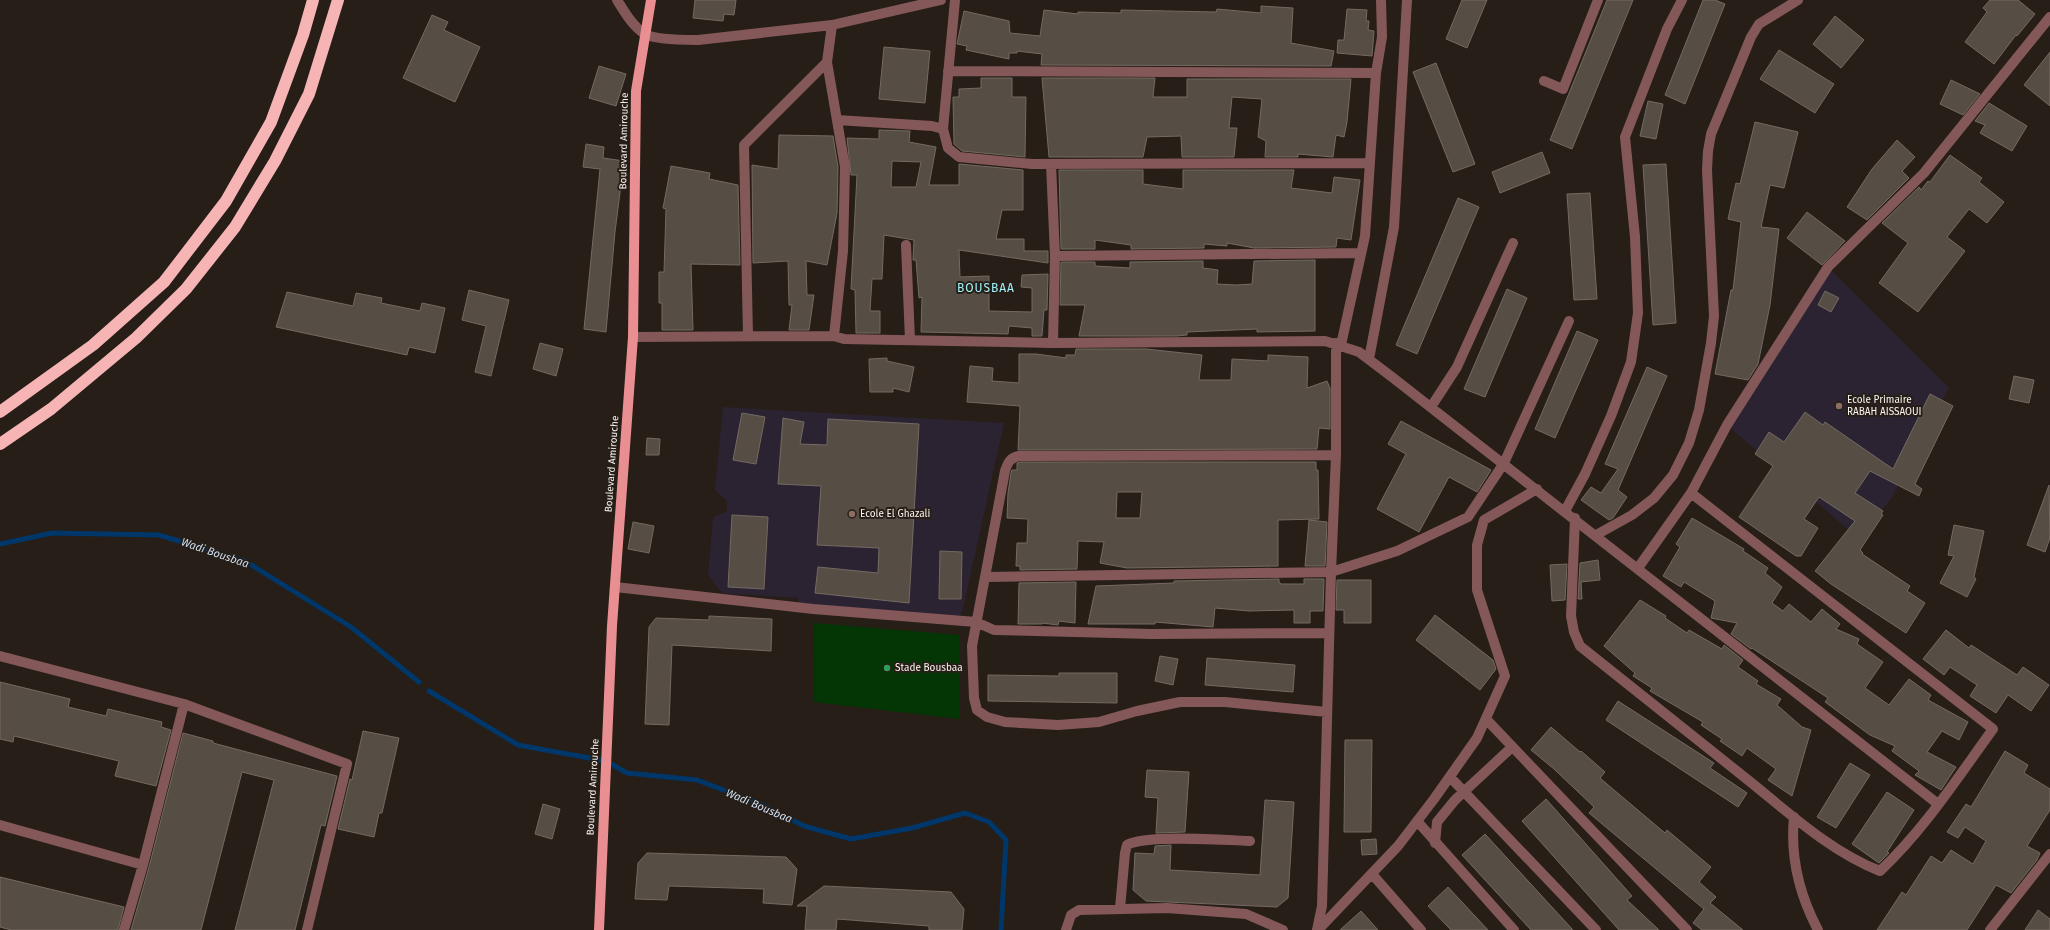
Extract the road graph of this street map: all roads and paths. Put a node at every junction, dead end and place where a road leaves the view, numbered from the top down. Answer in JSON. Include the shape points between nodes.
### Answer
{"nodes":[{"id":1,"x":313,"y":0,"type":"edge"},
{"id":2,"x":338,"y":0,"type":"edge"},
{"id":3,"x":617,"y":0,"type":"edge"},
{"id":4,"x":651,"y":0,"type":"edge"},
{"id":5,"x":941,"y":0,"type":"edge"},
{"id":6,"x":955,"y":0,"type":"edge"},
{"id":7,"x":1381,"y":0,"type":"edge"},
{"id":8,"x":1407,"y":0,"type":"edge"},
{"id":9,"x":1598,"y":0,"type":"edge"},
{"id":10,"x":1682,"y":0,"type":"edge"},
{"id":11,"x":1798,"y":0,"type":"edge"},
{"id":12,"x":2050,"y":17,"type":"edge"},
{"id":13,"x":832,"y":25,"type":"junction"},
{"id":14,"x":645,"y":34,"type":"junction"},
{"id":15,"x":827,"y":62,"type":"junction"},
{"id":16,"x":948,"y":71,"type":"junction"},
{"id":17,"x":1376,"y":73,"type":"junction"},
{"id":18,"x":1544,"y":81,"type":"dead end"},
{"id":19,"x":837,"y":120,"type":"junction"},
{"id":20,"x":943,"y":128,"type":"junction"},
{"id":21,"x":1369,"y":163,"type":"junction"},
{"id":22,"x":1051,"y":164,"type":"junction"},
{"id":23,"x":1513,"y":243,"type":"dead end"},
{"id":24,"x":906,"y":245,"type":"dead end"},
{"id":25,"x":1361,"y":253,"type":"junction"},
{"id":26,"x":1055,"y":256,"type":"junction"},
{"id":27,"x":1569,"y":320,"type":"dead end"},
{"id":28,"x":748,"y":336,"type":"junction"},
{"id":29,"x":834,"y":336,"type":"junction"},
{"id":30,"x":633,"y":337,"type":"junction"},
{"id":31,"x":910,"y":340,"type":"junction"},
{"id":32,"x":1053,"y":343,"type":"junction"},
{"id":33,"x":1339,"y":344,"type":"junction"},
{"id":34,"x":1369,"y":359,"type":"junction"},
{"id":35,"x":1431,"y":407,"type":"junction"},
{"id":36,"x":0,"y":412,"type":"edge"},
{"id":37,"x":0,"y":444,"type":"edge"},
{"id":38,"x":1336,"y":455,"type":"junction"},
{"id":39,"x":1504,"y":463,"type":"junction"},
{"id":40,"x":1537,"y":489,"type":"junction"},
{"id":41,"x":1691,"y":493,"type":"junction"},
{"id":42,"x":1565,"y":511,"type":"junction"},
{"id":43,"x":1575,"y":518,"type":"junction"},
{"id":44,"x":1596,"y":535,"type":"junction"},
{"id":45,"x":1638,"y":568,"type":"junction"},
{"id":46,"x":1331,"y":572,"type":"junction"},
{"id":47,"x":985,"y":577,"type":"junction"},
{"id":48,"x":615,"y":586,"type":"junction"},
{"id":49,"x":976,"y":622,"type":"junction"},
{"id":50,"x":1329,"y":633,"type":"junction"},
{"id":51,"x":0,"y":656,"type":"edge"},
{"id":52,"x":184,"y":704,"type":"junction"},
{"id":53,"x":1327,"y":712,"type":"junction"},
{"id":54,"x":1486,"y":719,"type":"junction"},
{"id":55,"x":1511,"y":748,"type":"junction"},
{"id":56,"x":1450,"y":777,"type":"junction"},
{"id":57,"x":1463,"y":792,"type":"junction"},
{"id":58,"x":1938,"y":804,"type":"junction"},
{"id":59,"x":1794,"y":817,"type":"junction"},
{"id":60,"x":1417,"y":821,"type":"junction"},
{"id":61,"x":0,"y":825,"type":"edge"},
{"id":62,"x":1250,"y":841,"type":"dead end"},
{"id":63,"x":1436,"y":843,"type":"junction"},
{"id":64,"x":2050,"y":854,"type":"edge"},
{"id":65,"x":143,"y":865,"type":"junction"},
{"id":66,"x":1372,"y":874,"type":"junction"},
{"id":67,"x":1120,"y":908,"type":"junction"},
{"id":68,"x":124,"y":930,"type":"edge"},
{"id":69,"x":307,"y":930,"type":"edge"},
{"id":70,"x":599,"y":930,"type":"edge"},
{"id":71,"x":1066,"y":930,"type":"edge"},
{"id":72,"x":1283,"y":930,"type":"edge"},
{"id":73,"x":1318,"y":930,"type":"edge"},
{"id":74,"x":1421,"y":930,"type":"edge"},
{"id":75,"x":1514,"y":930,"type":"edge"},
{"id":76,"x":1596,"y":930,"type":"edge"},
{"id":77,"x":1687,"y":930,"type":"edge"},
{"id":78,"x":1818,"y":930,"type":"edge"},
{"id":79,"x":1990,"y":930,"type":"edge"}],
"edges":[{"from":1,"to":36,"type":"highway","via":[[271,122],[226,201],[193,245],[164,282],[98,340]]},
{"from":2,"to":37,"type":"highway","via":[[309,94],[276,162],[235,227],[186,289],[136,338],[51,409]]},
{"from":3,"to":14,"type":"street","via":[[629,18]]},
{"from":4,"to":14,"type":"main road","name":"Boulevard Amirouche"},
{"from":5,"to":13,"type":"street"},
{"from":6,"to":16,"type":"street"},
{"from":7,"to":17,"type":"street","via":[[1382,37]]},
{"from":8,"to":34,"type":"street","via":[[1394,227]]},
{"from":9,"to":18,"type":"street","via":[[1563,89]]},
{"from":10,"to":42,"type":"street","via":[[1667,29],[1625,138],[1635,237],[1638,313],[1631,362],[1611,416]]},
{"from":11,"to":44,"type":"street","via":[[1759,24],[1751,37],[1711,134],[1707,170],[1714,316],[1699,410],[1689,443],[1673,475],[1654,498],[1632,515]]},
{"from":12,"to":41,"type":"street","via":[[1924,173],[1828,267],[1727,425]]},
{"from":13,"to":14,"type":"street","via":[[698,40],[675,40]]},
{"from":13,"to":15,"type":"street"},
{"from":14,"to":30,"type":"main road","name":"Boulevard Amirouche","via":[[636,90]]},
{"from":15,"to":19,"type":"street"},
{"from":15,"to":28,"type":"street","via":[[744,145]]},
{"from":16,"to":17,"type":"street"},
{"from":16,"to":20,"type":"street"},
{"from":17,"to":21,"type":"street"},
{"from":19,"to":20,"type":"street"},
{"from":19,"to":29,"type":"street","via":[[845,167],[843,251]]},
{"from":20,"to":22,"type":"street","via":[[948,148],[960,157]]},
{"from":21,"to":22,"type":"street"},
{"from":21,"to":25,"type":"street","via":[[1365,236]]},
{"from":22,"to":26,"type":"street"},
{"from":23,"to":35,"type":"street","via":[[1457,367]]},
{"from":24,"to":31,"type":"street"},
{"from":25,"to":26,"type":"street"},
{"from":25,"to":33,"type":"street"},
{"from":26,"to":32,"type":"street"},
{"from":27,"to":39,"type":"street"},
{"from":28,"to":29,"type":"street"},
{"from":28,"to":30,"type":"street"},
{"from":29,"to":31,"type":"street","via":[[844,339]]},
{"from":30,"to":48,"type":"main road","name":"Boulevard Amirouche"},
{"from":31,"to":32,"type":"street"},
{"from":32,"to":33,"type":"street","via":[[1325,341]]},
{"from":33,"to":34,"type":"street","via":[[1360,352]]},
{"from":33,"to":38,"type":"street"},
{"from":34,"to":35,"type":"street"},
{"from":35,"to":39,"type":"street"},
{"from":38,"to":46,"type":"street"},
{"from":38,"to":47,"type":"street","via":[[1012,458],[1005,471]]},
{"from":39,"to":40,"type":"street"},
{"from":39,"to":46,"type":"street","via":[[1468,517],[1397,551]]},
{"from":40,"to":42,"type":"street"},
{"from":40,"to":54,"type":"street","via":[[1484,520],[1477,545],[1476,590],[1505,676]]},
{"from":41,"to":45,"type":"street"},
{"from":41,"to":58,"type":"street","via":[[1993,729]]},
{"from":42,"to":43,"type":"street"},
{"from":43,"to":44,"type":"street"},
{"from":43,"to":59,"type":"street","via":[[1571,616],[1580,646]]},
{"from":44,"to":45,"type":"street"},
{"from":45,"to":58,"type":"street"},
{"from":46,"to":47,"type":"street"},
{"from":46,"to":50,"type":"street"},
{"from":47,"to":49,"type":"street"},
{"from":48,"to":49,"type":"street","via":[[814,609]]},
{"from":48,"to":70,"type":"main road","name":"Boulevard Amirouche"},
{"from":49,"to":50,"type":"street","via":[[994,630],[1152,634]]},
{"from":49,"to":53,"type":"street","via":[[972,646],[974,698],[978,710],[987,717],[1005,722],[1099,722],[1180,702],[1225,702]]},
{"from":50,"to":53,"type":"street"},
{"from":51,"to":52,"type":"street"},
{"from":52,"to":65,"type":"street"},
{"from":52,"to":69,"type":"street","via":[[347,764]]},
{"from":53,"to":73,"type":"street","via":[[1322,906]]},
{"from":54,"to":55,"type":"street"},
{"from":54,"to":56,"type":"street","via":[[1477,738]]},
{"from":55,"to":57,"type":"street"},
{"from":55,"to":77,"type":"street"},
{"from":56,"to":57,"type":"street"},
{"from":56,"to":60,"type":"street"},
{"from":57,"to":63,"type":"street","via":[[1437,822]]},
{"from":57,"to":76,"type":"street"},
{"from":58,"to":59,"type":"street","via":[[1894,858],[1880,871],[1844,853]]},
{"from":59,"to":78,"type":"street","via":[[1796,876],[1808,911]]},
{"from":60,"to":63,"type":"street"},
{"from":60,"to":66,"type":"street"},
{"from":61,"to":65,"type":"street"},
{"from":62,"to":67,"type":"street","via":[[1151,839],[1131,842],[1127,845],[1125,853]]},
{"from":63,"to":75,"type":"street"},
{"from":64,"to":79,"type":"street"},
{"from":65,"to":68,"type":"street"},
{"from":66,"to":73,"type":"street"},
{"from":66,"to":74,"type":"street"},
{"from":67,"to":71,"type":"street","via":[[1079,910],[1071,915]]},
{"from":67,"to":72,"type":"street","via":[[1167,908],[1246,914]]}]}
